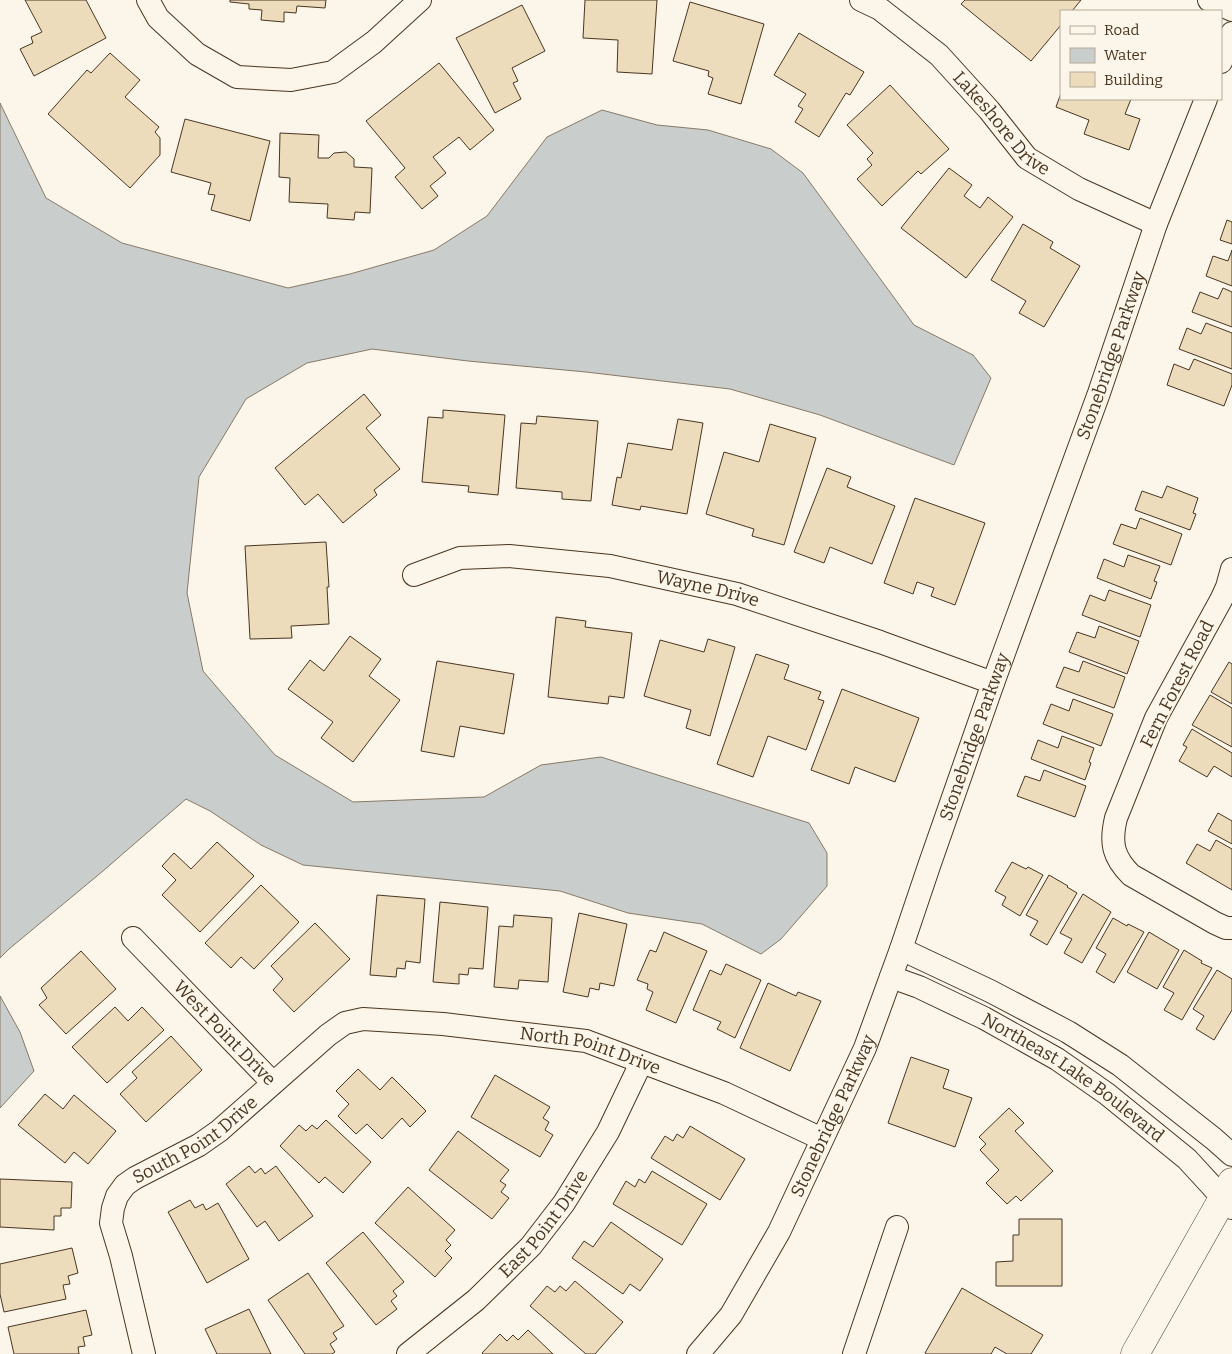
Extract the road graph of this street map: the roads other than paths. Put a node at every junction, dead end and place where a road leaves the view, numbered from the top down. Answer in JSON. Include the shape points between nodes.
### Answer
{"nodes":[{"id":1,"x":148,"y":0,"type":"edge"},
{"id":2,"x":420,"y":0,"type":"edge"},
{"id":3,"x":861,"y":0,"type":"edge"},
{"id":4,"x":1209,"y":0,"type":"edge"},
{"id":5,"x":1232,"y":10,"type":"edge"},
{"id":6,"x":1232,"y":33,"type":"edge"},
{"id":7,"x":1222,"y":59,"type":"edge"},
{"id":8,"x":1206,"y":100,"type":"edge"},
{"id":9,"x":1156,"y":224,"type":"junction"},
{"id":10,"x":1232,"y":569,"type":"edge"},
{"id":11,"x":414,"y":576,"type":"dead end"},
{"id":12,"x":993,"y":683,"type":"junction"},
{"id":13,"x":1232,"y":928,"type":"edge"},
{"id":14,"x":133,"y":938,"type":"dead end"},
{"id":15,"x":902,"y":948,"type":"junction"},
{"id":16,"x":891,"y":977,"type":"junction"},
{"id":17,"x":345,"y":1023,"type":"joint"},
{"id":18,"x":641,"y":1062,"type":"junction"},
{"id":19,"x":273,"y":1083,"type":"junction"},
{"id":20,"x":822,"y":1139,"type":"junction"},
{"id":21,"x":1232,"y":1155,"type":"edge"},
{"id":22,"x":1229,"y":1196,"type":"edge"},
{"id":23,"x":897,"y":1227,"type":"dead end"},
{"id":24,"x":144,"y":1354,"type":"edge"},
{"id":25,"x":408,"y":1354,"type":"edge"},
{"id":26,"x":698,"y":1354,"type":"edge"},
{"id":27,"x":854,"y":1354,"type":"edge"},
{"id":28,"x":1135,"y":1354,"type":"edge"}],
"edges":[{"from":1,"to":2,"type":"street","via":[[158,18],[197,54],[238,77],[291,80],[333,72],[374,42]]},
{"from":3,"to":9,"type":"street","name":"Lakeshore Drive","via":[[880,9],[939,55],[1027,158],[1079,189]]},
{"from":4,"to":5,"type":"street"},
{"from":6,"to":7,"type":"street"},
{"from":8,"to":9,"type":"street","name":"Stonebridge Parkway"},
{"from":9,"to":12,"type":"street","name":"Stonebridge Parkway","via":[[1099,393]]},
{"from":10,"to":13,"type":"street","name":"Fern Forest Road","via":[[1221,600],[1149,734],[1113,832],[1116,856],[1131,875],[1214,923]]},
{"from":11,"to":12,"type":"street","name":"Wayne Drive","via":[[470,557],[509,556],[610,566],[736,594]]},
{"from":12,"to":15,"type":"street","name":"Stonebridge Parkway"},
{"from":14,"to":19,"type":"street","name":"West Point Drive"},
{"from":15,"to":16,"type":"street","name":"Stonebridge Parkway"},
{"from":15,"to":21,"type":"street","name":"Northeast Lake Boulevard","via":[[1068,1032],[1120,1065]]},
{"from":16,"to":20,"type":"street","name":"Stonebridge Parkway","via":[[865,1048]]},
{"from":16,"to":22,"type":"street","name":"Northeast Lake Boulevard","via":[[984,1018],[1057,1059],[1107,1094]]},
{"from":17,"to":18,"type":"street","name":"North Point Drive","via":[[362,1019],[443,1024],[586,1042]]},
{"from":17,"to":19,"type":"street","name":"West Point Drive"},
{"from":18,"to":20,"type":"street","name":"North Point Drive","via":[[724,1093]]},
{"from":18,"to":25,"type":"street","name":"East Point Drive","via":[[608,1132],[564,1203],[531,1246],[476,1300]]},
{"from":19,"to":24,"type":"street","name":"South Point Drive","via":[[199,1145],[135,1178],[124,1185],[117,1196],[111,1223]]},
{"from":20,"to":26,"type":"street","name":"Stonebridge Parkway","via":[[779,1232],[731,1315]]},
{"from":22,"to":28,"type":"street"},
{"from":23,"to":27,"type":"street"}]}
